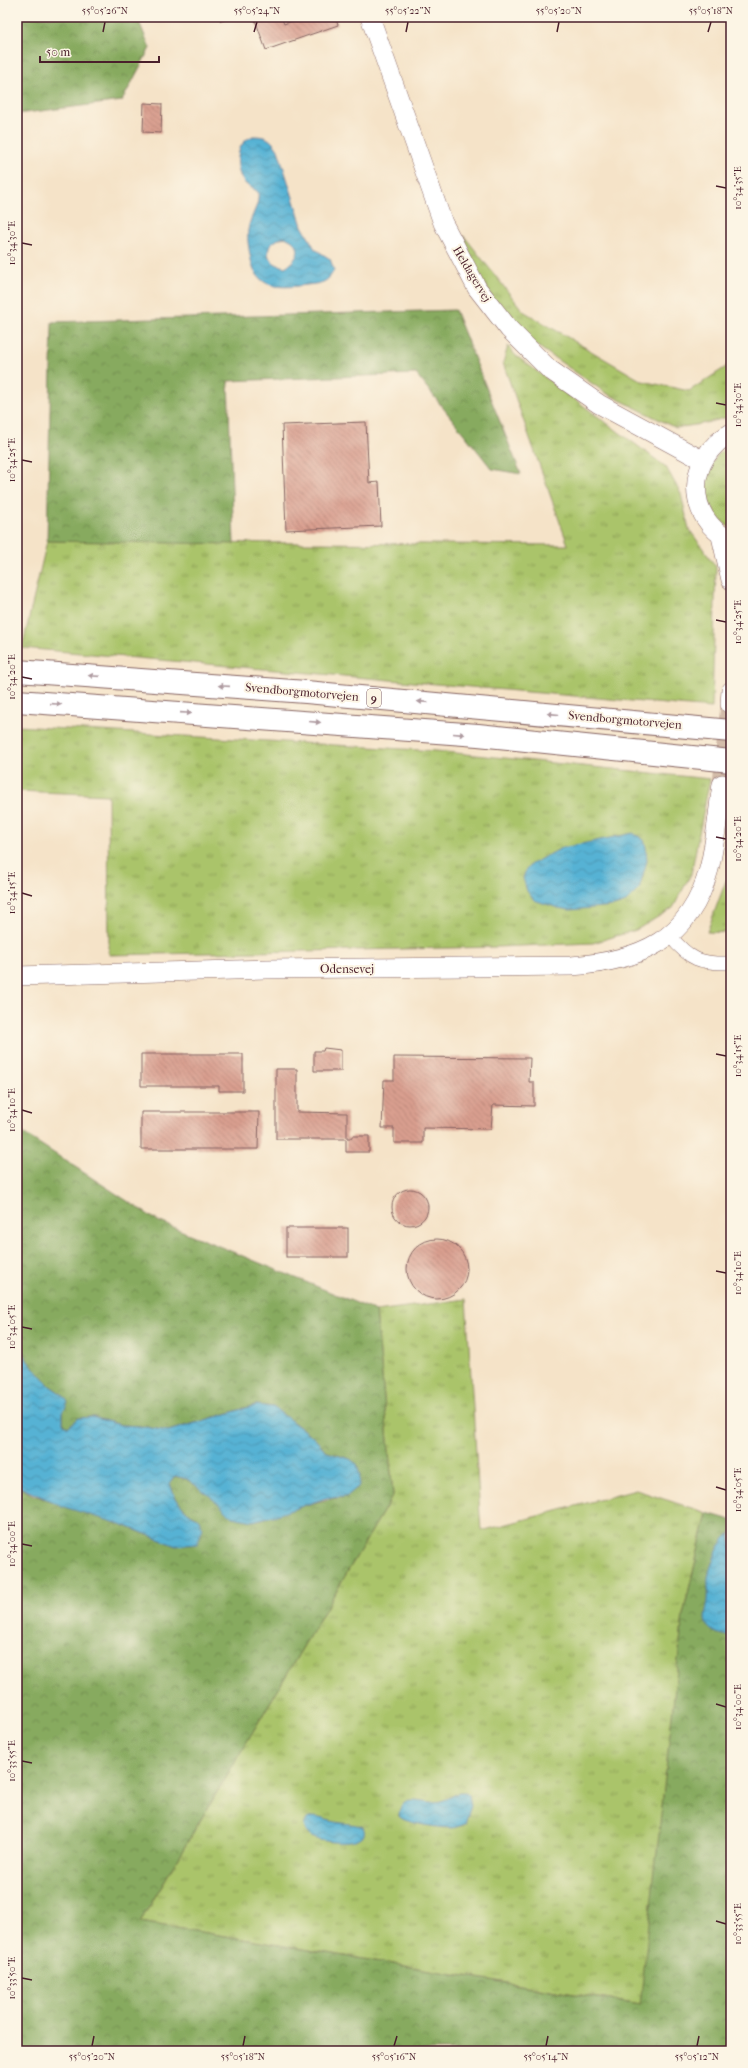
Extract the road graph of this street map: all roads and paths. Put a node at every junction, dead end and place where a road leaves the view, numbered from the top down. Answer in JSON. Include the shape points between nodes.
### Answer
{"nodes":[{"id":1,"x":370,"y":17,"type":"edge"},
{"id":2,"x":731,"y":433,"type":"edge"},
{"id":3,"x":702,"y":460,"type":"junction"},
{"id":4,"x":726,"y":539,"type":"edge"},
{"id":5,"x":731,"y":580,"type":"edge"},
{"id":6,"x":17,"y":671,"type":"edge"},
{"id":7,"x":17,"y":701,"type":"edge"},
{"id":8,"x":731,"y":731,"type":"edge"},
{"id":9,"x":731,"y":761,"type":"edge"},
{"id":10,"x":722,"y":784,"type":"tunnel mouth"},
{"id":11,"x":670,"y":936,"type":"junction"},
{"id":12,"x":731,"y":963,"type":"edge"},
{"id":13,"x":17,"y":976,"type":"edge"}],
"edges":[{"from":1,"to":3,"type":"main road","name":"Heldagervej","via":[[443,223],[477,288],[509,329],[549,369],[598,404]]},
{"from":2,"to":3,"type":"main road","via":[[710,448]]},
{"from":3,"to":4,"type":"main road","via":[[697,476],[696,493],[699,504],[709,524]]},
{"from":4,"to":5,"type":"main road"},
{"from":8,"to":6,"type":"highway","name":"Svendborgmotorvejen","number":"9","one_way":true,"via":[[306,692]]},
{"from":7,"to":9,"type":"highway","one_way":true,"via":[[462,734]]},
{"from":10,"to":11,"type":"main road","name":"Odensevej","via":[[708,870],[700,893]]},
{"from":11,"to":12,"type":"street","via":[[693,958],[710,964]]},
{"from":11,"to":13,"type":"main road","name":"Odensevej","via":[[639,954],[601,964],[571,966],[266,969]]}]}
